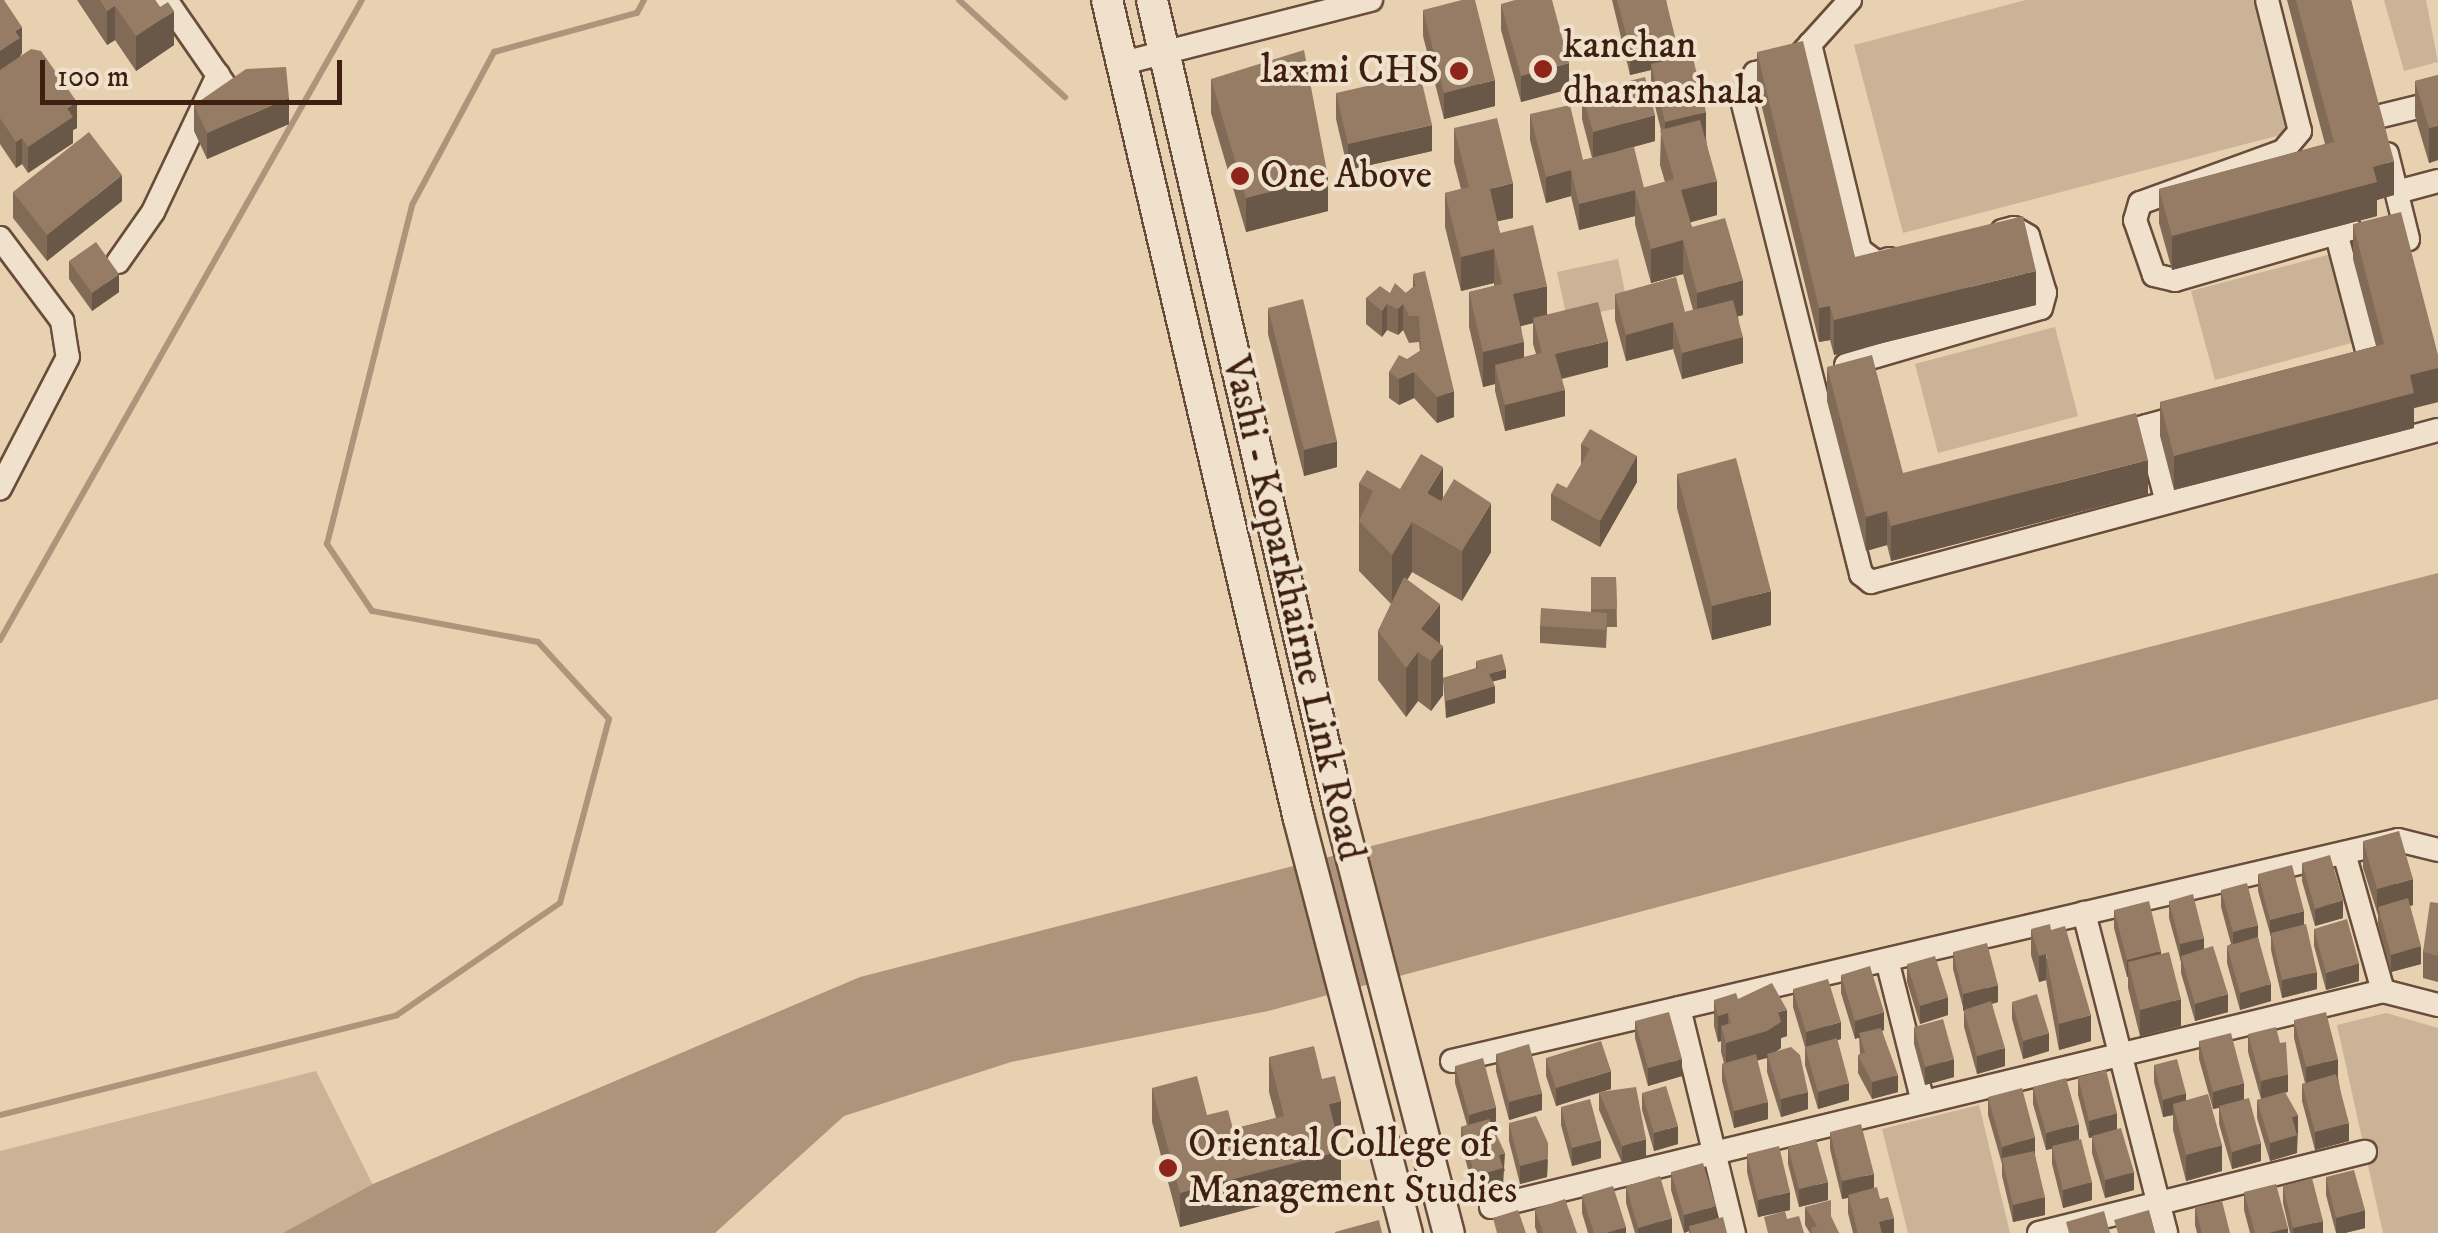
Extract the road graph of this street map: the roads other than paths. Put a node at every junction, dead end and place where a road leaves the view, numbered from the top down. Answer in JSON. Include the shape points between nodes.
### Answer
{"nodes":[{"id":1,"x":166,"y":0,"type":"edge"},
{"id":2,"x":1107,"y":0,"type":"edge"},
{"id":3,"x":1152,"y":0,"type":"edge"},
{"id":4,"x":1370,"y":0,"type":"edge"},
{"id":5,"x":1850,"y":0,"type":"edge"},
{"id":6,"x":2267,"y":0,"type":"edge"},
{"id":7,"x":1810,"y":44,"type":"junction"},
{"id":8,"x":1166,"y":52,"type":"junction"},
{"id":9,"x":1123,"y":63,"type":"junction"},
{"id":10,"x":218,"y":75,"type":"junction"},
{"id":11,"x":234,"y":98,"type":"edge"},
{"id":12,"x":2438,"y":102,"type":"edge"},
{"id":13,"x":2438,"y":180,"type":"edge"},
{"id":14,"x":2388,"y":212,"type":"junction"},
{"id":15,"x":2336,"y":232,"type":"junction"},
{"id":16,"x":1980,"y":236,"type":"edge"},
{"id":17,"x":0,"y":238,"type":"edge"},
{"id":18,"x":1911,"y":254,"type":"edge"},
{"id":19,"x":118,"y":262,"type":"dead end"},
{"id":20,"x":2415,"y":268,"type":"edge"},
{"id":21,"x":1809,"y":375,"type":"junction"},
{"id":22,"x":2333,"y":375,"type":"edge"},
{"id":23,"x":2203,"y":410,"type":"edge"},
{"id":24,"x":2147,"y":426,"type":"junction"},
{"id":25,"x":2438,"y":430,"type":"edge"},
{"id":26,"x":2091,"y":441,"type":"edge"},
{"id":27,"x":0,"y":488,"type":"edge"},
{"id":28,"x":2166,"y":499,"type":"junction"},
{"id":29,"x":2438,"y":850,"type":"edge"},
{"id":30,"x":2344,"y":853,"type":"junction"},
{"id":31,"x":2084,"y":914,"type":"junction"},
{"id":32,"x":1886,"y":960,"type":"junction"},
{"id":33,"x":2382,"y":991,"type":"junction"},
{"id":34,"x":2438,"y":1004,"type":"edge"},
{"id":35,"x":1678,"y":1008,"type":"junction"},
{"id":36,"x":2120,"y":1054,"type":"junction"},
{"id":37,"x":1452,"y":1061,"type":"dead end"},
{"id":38,"x":1922,"y":1102,"type":"junction"},
{"id":39,"x":1714,"y":1152,"type":"junction"},
{"id":40,"x":2366,"y":1152,"type":"dead end"},
{"id":41,"x":2159,"y":1203,"type":"junction"},
{"id":42,"x":1491,"y":1207,"type":"dead end"},
{"id":43,"x":1407,"y":1233,"type":"edge"},
{"id":44,"x":1449,"y":1233,"type":"edge"},
{"id":45,"x":1734,"y":1233,"type":"edge"},
{"id":46,"x":2039,"y":1233,"type":"edge"},
{"id":47,"x":2166,"y":1233,"type":"edge"}],
"edges":[{"from":1,"to":10,"type":"street"},
{"from":2,"to":9,"type":"main road","name":"Vashi - Koparkhairne Link Road"},
{"from":3,"to":8,"type":"main road","name":"Vashi - Koparkhairne Link Road"},
{"from":4,"to":8,"type":"street"},
{"from":5,"to":7,"type":"street"},
{"from":6,"to":15,"type":"street","via":[[2300,115],[2294,144],[2150,194],[2135,220],[2154,276],[2163,280]]},
{"from":7,"to":18,"type":"street","via":[[1860,250],[1876,263]]},
{"from":7,"to":21,"type":"street","via":[[1794,63],[1754,73],[1743,104]]},
{"from":8,"to":9,"type":"street"},
{"from":8,"to":44,"type":"main road","name":"Vashi - Koparkhairne Link Road","via":[[1345,833]]},
{"from":9,"to":43,"type":"main road","name":"Vashi - Koparkhairne Link Road","via":[[1306,844]]},
{"from":10,"to":11,"type":"street"},
{"from":10,"to":19,"type":"street","via":[[153,212]]},
{"from":12,"to":14,"type":"street","via":[[2375,109]]},
{"from":13,"to":14,"type":"street"},
{"from":14,"to":15,"type":"street"},
{"from":14,"to":20,"type":"street"},
{"from":15,"to":22,"type":"street","via":[[2371,365]]},
{"from":16,"to":21,"type":"street","via":[[2014,228],[2028,236],[2045,293],[2041,308],[1872,369]]},
{"from":17,"to":27,"type":"street","via":[[62,321],[68,357]]},
{"from":21,"to":28,"type":"street","via":[[1855,564],[1871,582]]},
{"from":23,"to":24,"type":"street"},
{"from":24,"to":26,"type":"street"},
{"from":24,"to":28,"type":"street"},
{"from":25,"to":28,"type":"street"},
{"from":29,"to":30,"type":"street","via":[[2398,840]]},
{"from":30,"to":31,"type":"street"},
{"from":30,"to":33,"type":"street"},
{"from":31,"to":32,"type":"street"},
{"from":31,"to":36,"type":"street"},
{"from":32,"to":35,"type":"street"},
{"from":32,"to":38,"type":"street"},
{"from":33,"to":34,"type":"street"},
{"from":33,"to":36,"type":"street"},
{"from":35,"to":37,"type":"street"},
{"from":35,"to":39,"type":"street"},
{"from":36,"to":38,"type":"street"},
{"from":36,"to":41,"type":"street"},
{"from":38,"to":39,"type":"street"},
{"from":39,"to":42,"type":"street"},
{"from":39,"to":45,"type":"street"},
{"from":40,"to":41,"type":"street"},
{"from":41,"to":46,"type":"street"},
{"from":41,"to":47,"type":"street"}]}
